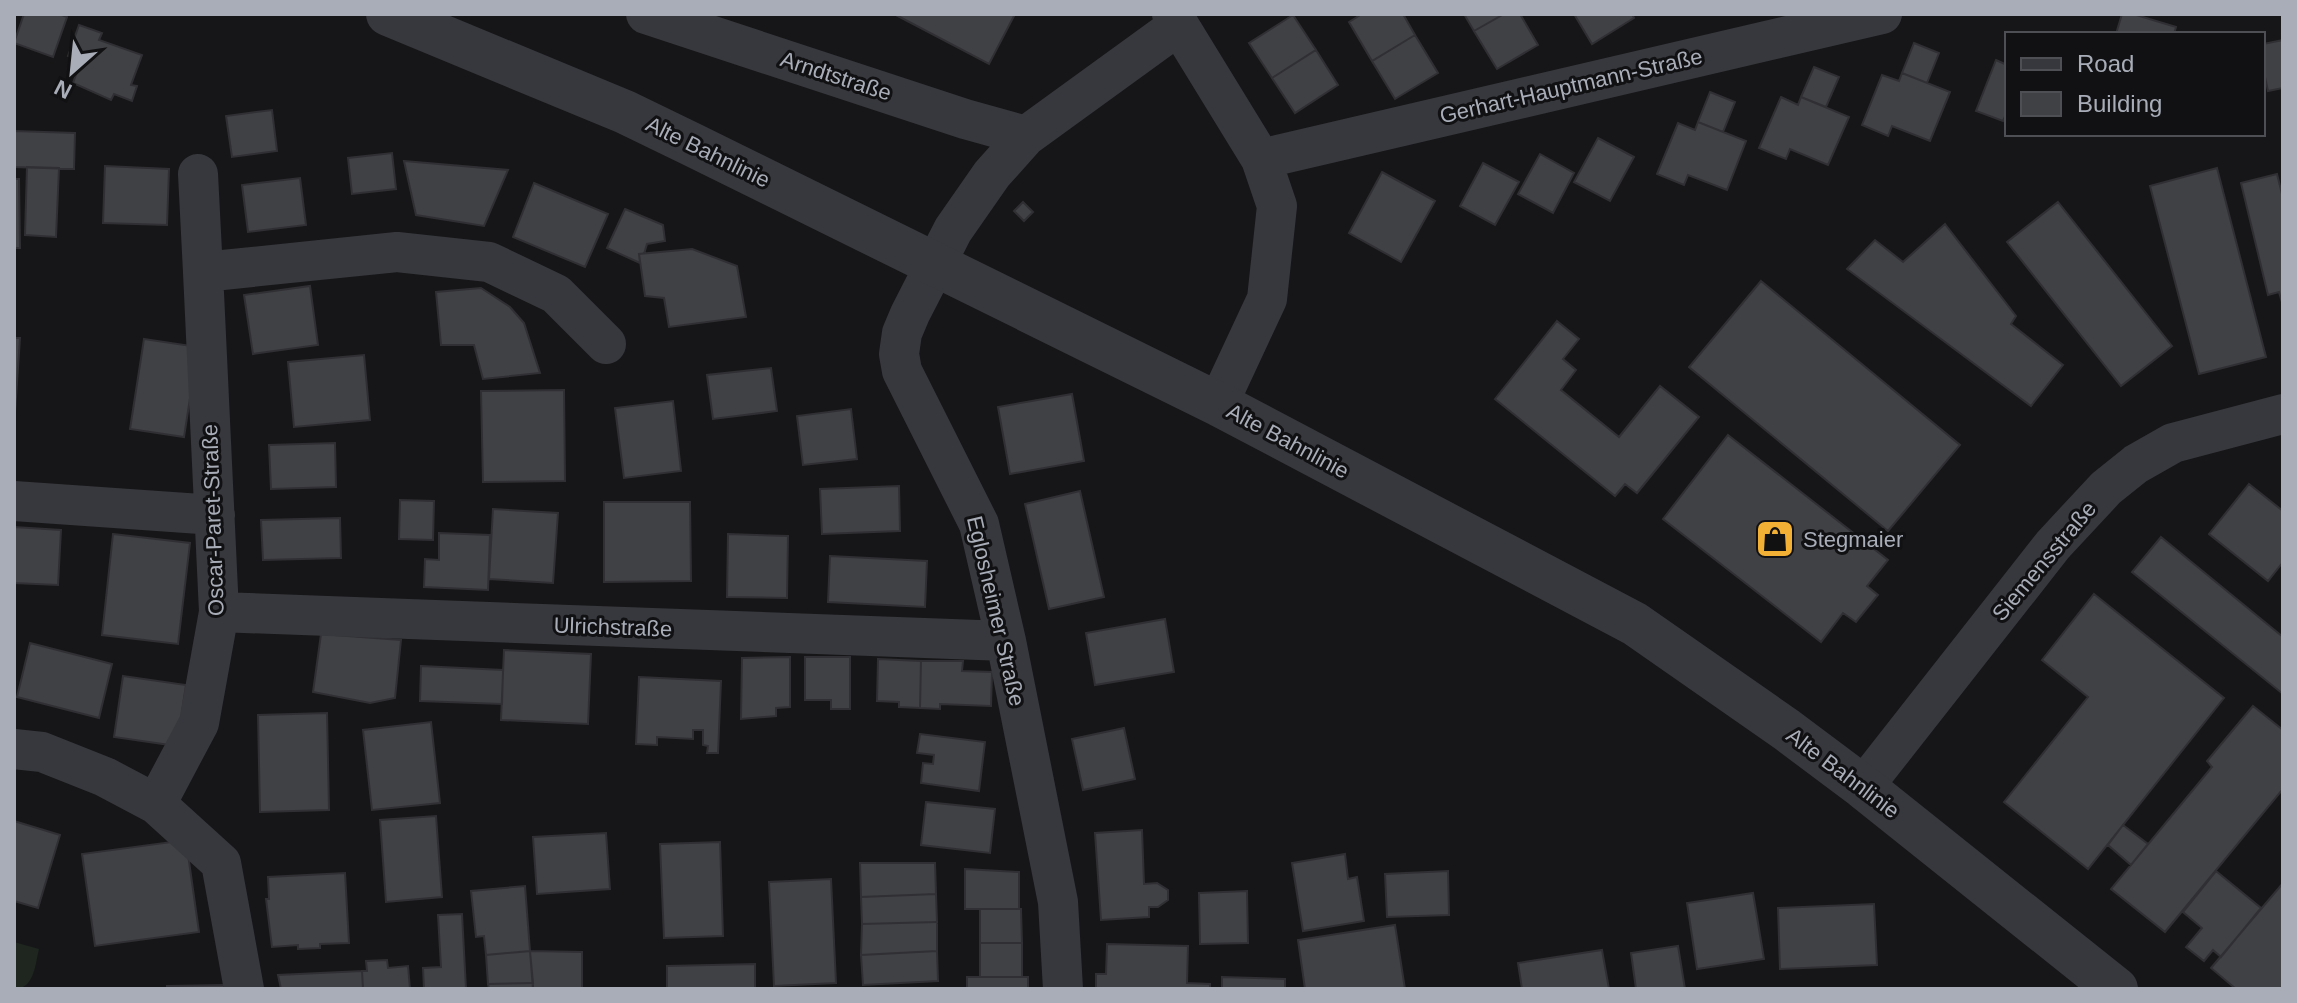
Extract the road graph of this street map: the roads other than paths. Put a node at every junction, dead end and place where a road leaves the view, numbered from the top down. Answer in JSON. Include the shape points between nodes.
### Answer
{"nodes":[{"id":1,"x":388,"y":14,"type":"edge"},
{"id":2,"x":646,"y":14,"type":"edge"},
{"id":3,"x":1860,"y":16,"type":"edge"},
{"id":4,"x":1176,"y":20,"type":"edge"},
{"id":5,"x":1026,"y":136,"type":"junction"},
{"id":6,"x":1261,"y":159,"type":"junction"},
{"id":7,"x":198,"y":174,"type":"dead end"},
{"id":8,"x":203,"y":272,"type":"junction"},
{"id":9,"x":606,"y":344,"type":"dead end"},
{"id":10,"x":1218,"y":404,"type":"junction"},
{"id":11,"x":2283,"y":414,"type":"edge"},
{"id":12,"x":14,"y":501,"type":"edge"},
{"id":13,"x":215,"y":515,"type":"junction"},
{"id":14,"x":219,"y":612,"type":"junction"},
{"id":15,"x":1006,"y":641,"type":"junction"},
{"id":16,"x":14,"y":749,"type":"edge"},
{"id":17,"x":1863,"y":787,"type":"junction"},
{"id":18,"x":156,"y":804,"type":"junction"},
{"id":19,"x":244,"y":989,"type":"edge"},
{"id":20,"x":1063,"y":989,"type":"edge"},
{"id":21,"x":2116,"y":989,"type":"edge"}],
"edges":[{"from":1,"to":10,"type":"street","name":"Alte Bahnlinie","via":[[625,112]]},
{"from":2,"to":5,"type":"street","name":"Arndtstraße"},
{"from":3,"to":6,"type":"street","name":"Gerhart-Hauptmann-Straße"},
{"from":4,"to":5,"type":"street","name":"Eglosheimer Straße"},
{"from":4,"to":6,"type":"street"},
{"from":5,"to":15,"type":"street","name":"Eglosheimer Straße","via":[[953,230],[910,314],[899,354],[902,371],[979,524]]},
{"from":6,"to":10,"type":"street","via":[[1277,206],[1267,299]]},
{"from":7,"to":8,"type":"street","name":"Oscar-Paret-Straße"},
{"from":8,"to":9,"type":"street","via":[[397,252],[489,262],[556,294]]},
{"from":8,"to":13,"type":"street","name":"Oscar-Paret-Straße"},
{"from":10,"to":17,"type":"street","name":"Alte Bahnlinie","via":[[1635,624]]},
{"from":11,"to":17,"type":"street","name":"Siemensstraße","via":[[2173,443],[2106,488],[2053,545]]},
{"from":12,"to":13,"type":"street"},
{"from":13,"to":14,"type":"street","name":"Oscar-Paret-Straße"},
{"from":14,"to":15,"type":"street","name":"Ulrichstraße"},
{"from":14,"to":18,"type":"street","name":"Oscar-Paret-Straße","via":[[199,723]]},
{"from":15,"to":20,"type":"street","name":"Eglosheimer Straße","via":[[1058,902]]},
{"from":16,"to":18,"type":"street","via":[[42,752]]},
{"from":17,"to":21,"type":"street","name":"Alte Bahnlinie"},
{"from":18,"to":19,"type":"street","via":[[221,863]]}]}
